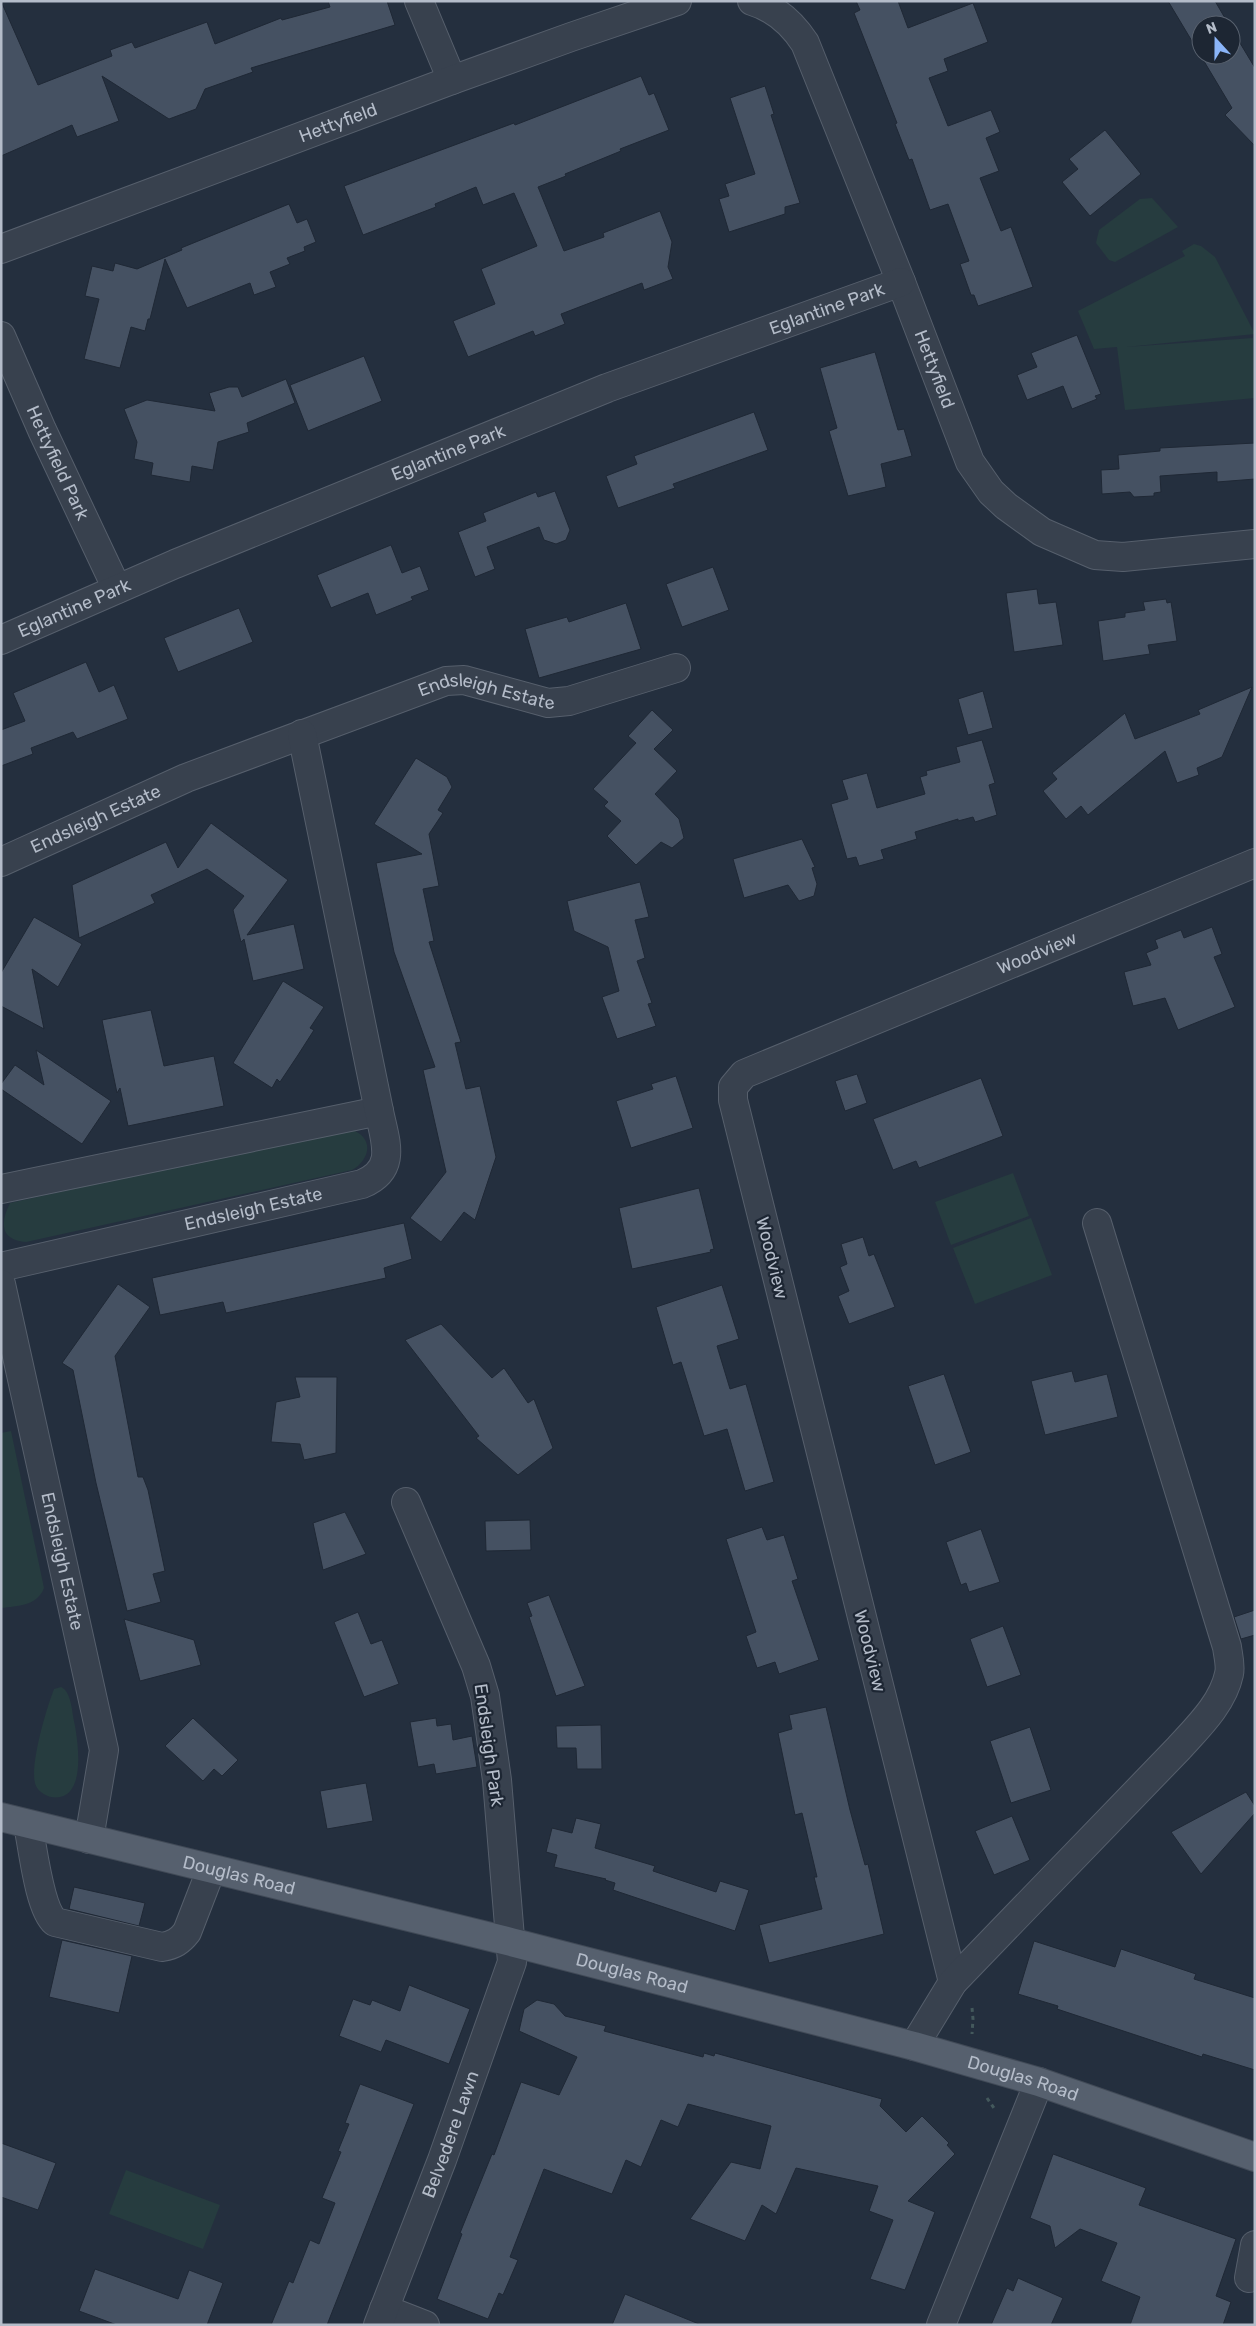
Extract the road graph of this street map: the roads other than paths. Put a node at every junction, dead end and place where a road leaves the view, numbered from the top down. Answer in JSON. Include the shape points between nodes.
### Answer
{"nodes":[{"id":1,"x":419,"y":1,"type":"edge"},
{"id":2,"x":677,"y":1,"type":"edge"},
{"id":3,"x":752,"y":1,"type":"edge"},
{"id":4,"x":452,"y":80,"type":"junction"},
{"id":5,"x":1,"y":249,"type":"edge"},
{"id":6,"x":901,"y":282,"type":"junction"},
{"id":7,"x":1,"y":336,"type":"edge"},
{"id":8,"x":1255,"y":544,"type":"edge"},
{"id":9,"x":117,"y":589,"type":"junction"},
{"id":10,"x":1,"y":640,"type":"edge"},
{"id":11,"x":676,"y":668,"type":"dead end"},
{"id":12,"x":302,"y":734,"type":"junction"},
{"id":13,"x":1,"y":862,"type":"edge"},
{"id":14,"x":1255,"y":864,"type":"edge"},
{"id":15,"x":379,"y":1110,"type":"junction"},
{"id":16,"x":1,"y":1190,"type":"edge"},
{"id":17,"x":1097,"y":1222,"type":"dead end"},
{"id":18,"x":1,"y":1267,"type":"edge"},
{"id":19,"x":1,"y":1284,"type":"edge"},
{"id":20,"x":406,"y":1502,"type":"dead end"},
{"id":21,"x":1,"y":1817,"type":"edge"},
{"id":22,"x":28,"y":1825,"type":"junction"},
{"id":23,"x":89,"y":1839,"type":"junction"},
{"id":24,"x":211,"y":1870,"type":"junction"},
{"id":25,"x":511,"y":1942,"type":"junction"},
{"id":26,"x":952,"y":1982,"type":"junction"},
{"id":27,"x":914,"y":2046,"type":"junction"},
{"id":28,"x":1039,"y":2082,"type":"junction"},
{"id":29,"x":1255,"y":2157,"type":"edge"},
{"id":30,"x":1255,"y":2245,"type":"edge"},
{"id":31,"x":1248,"y":2278,"type":"dead end"},
{"id":32,"x":381,"y":2317,"type":"edge"},
{"id":33,"x":425,"y":2325,"type":"edge"},
{"id":34,"x":941,"y":2325,"type":"edge"}],
"edges":[{"from":1,"to":4,"type":"street"},
{"from":2,"to":4,"type":"street","name":"Hettyfield"},
{"from":3,"to":6,"type":"street","name":"Hettyfield","via":[[782,16],[805,43]]},
{"from":4,"to":5,"type":"street","name":"Hettyfield"},
{"from":6,"to":8,"type":"street","name":"Hettyfield","via":[[970,462],[991,492],[1006,506],[1042,532],[1095,555],[1123,557]]},
{"from":6,"to":9,"type":"street","name":"Eglantine Park","via":[[613,386]]},
{"from":7,"to":9,"type":"street","name":"Hettyfield Park"},
{"from":9,"to":10,"type":"street","name":"Eglantine Park"},
{"from":11,"to":12,"type":"street","name":"Endsleigh Estate","via":[[568,701],[548,703],[464,680],[446,681]]},
{"from":12,"to":13,"type":"street","name":"Endsleigh Estate","via":[[186,778]]},
{"from":12,"to":15,"type":"street","name":"Endsleigh Estate"},
{"from":14,"to":26,"type":"street","name":"Woodview","via":[[744,1074],[733,1087],[733,1100]]},
{"from":15,"to":16,"type":"street"},
{"from":15,"to":18,"type":"street","name":"Endsleigh Estate","via":[[387,1153],[385,1166],[374,1179],[362,1184]]},
{"from":17,"to":26,"type":"street","via":[[1227,1647],[1230,1673],[1222,1695],[1179,1748]]},
{"from":19,"to":23,"type":"street","name":"Endsleigh Estate","via":[[104,1750]]},
{"from":20,"to":25,"type":"street","name":"Endsleigh Park","via":[[486,1696]]},
{"from":21,"to":22,"type":"main road","name":"Douglas Road"},
{"from":22,"to":23,"type":"main road","name":"Douglas Road"},
{"from":22,"to":24,"type":"street","via":[[43,1901],[55,1922],[162,1947],[172,1945],[187,1932]]},
{"from":23,"to":24,"type":"main road","name":"Douglas Road"},
{"from":24,"to":25,"type":"main road","name":"Douglas Road"},
{"from":25,"to":27,"type":"main road","name":"Douglas Road"},
{"from":25,"to":32,"type":"street","name":"Belvedere Lawn","via":[[512,1962],[442,2160]]},
{"from":26,"to":27,"type":"street"},
{"from":27,"to":28,"type":"main road","name":"Douglas Road"},
{"from":28,"to":29,"type":"main road","name":"Douglas Road"},
{"from":28,"to":34,"type":"street"},
{"from":30,"to":31,"type":"street"},
{"from":32,"to":33,"type":"street"}]}
